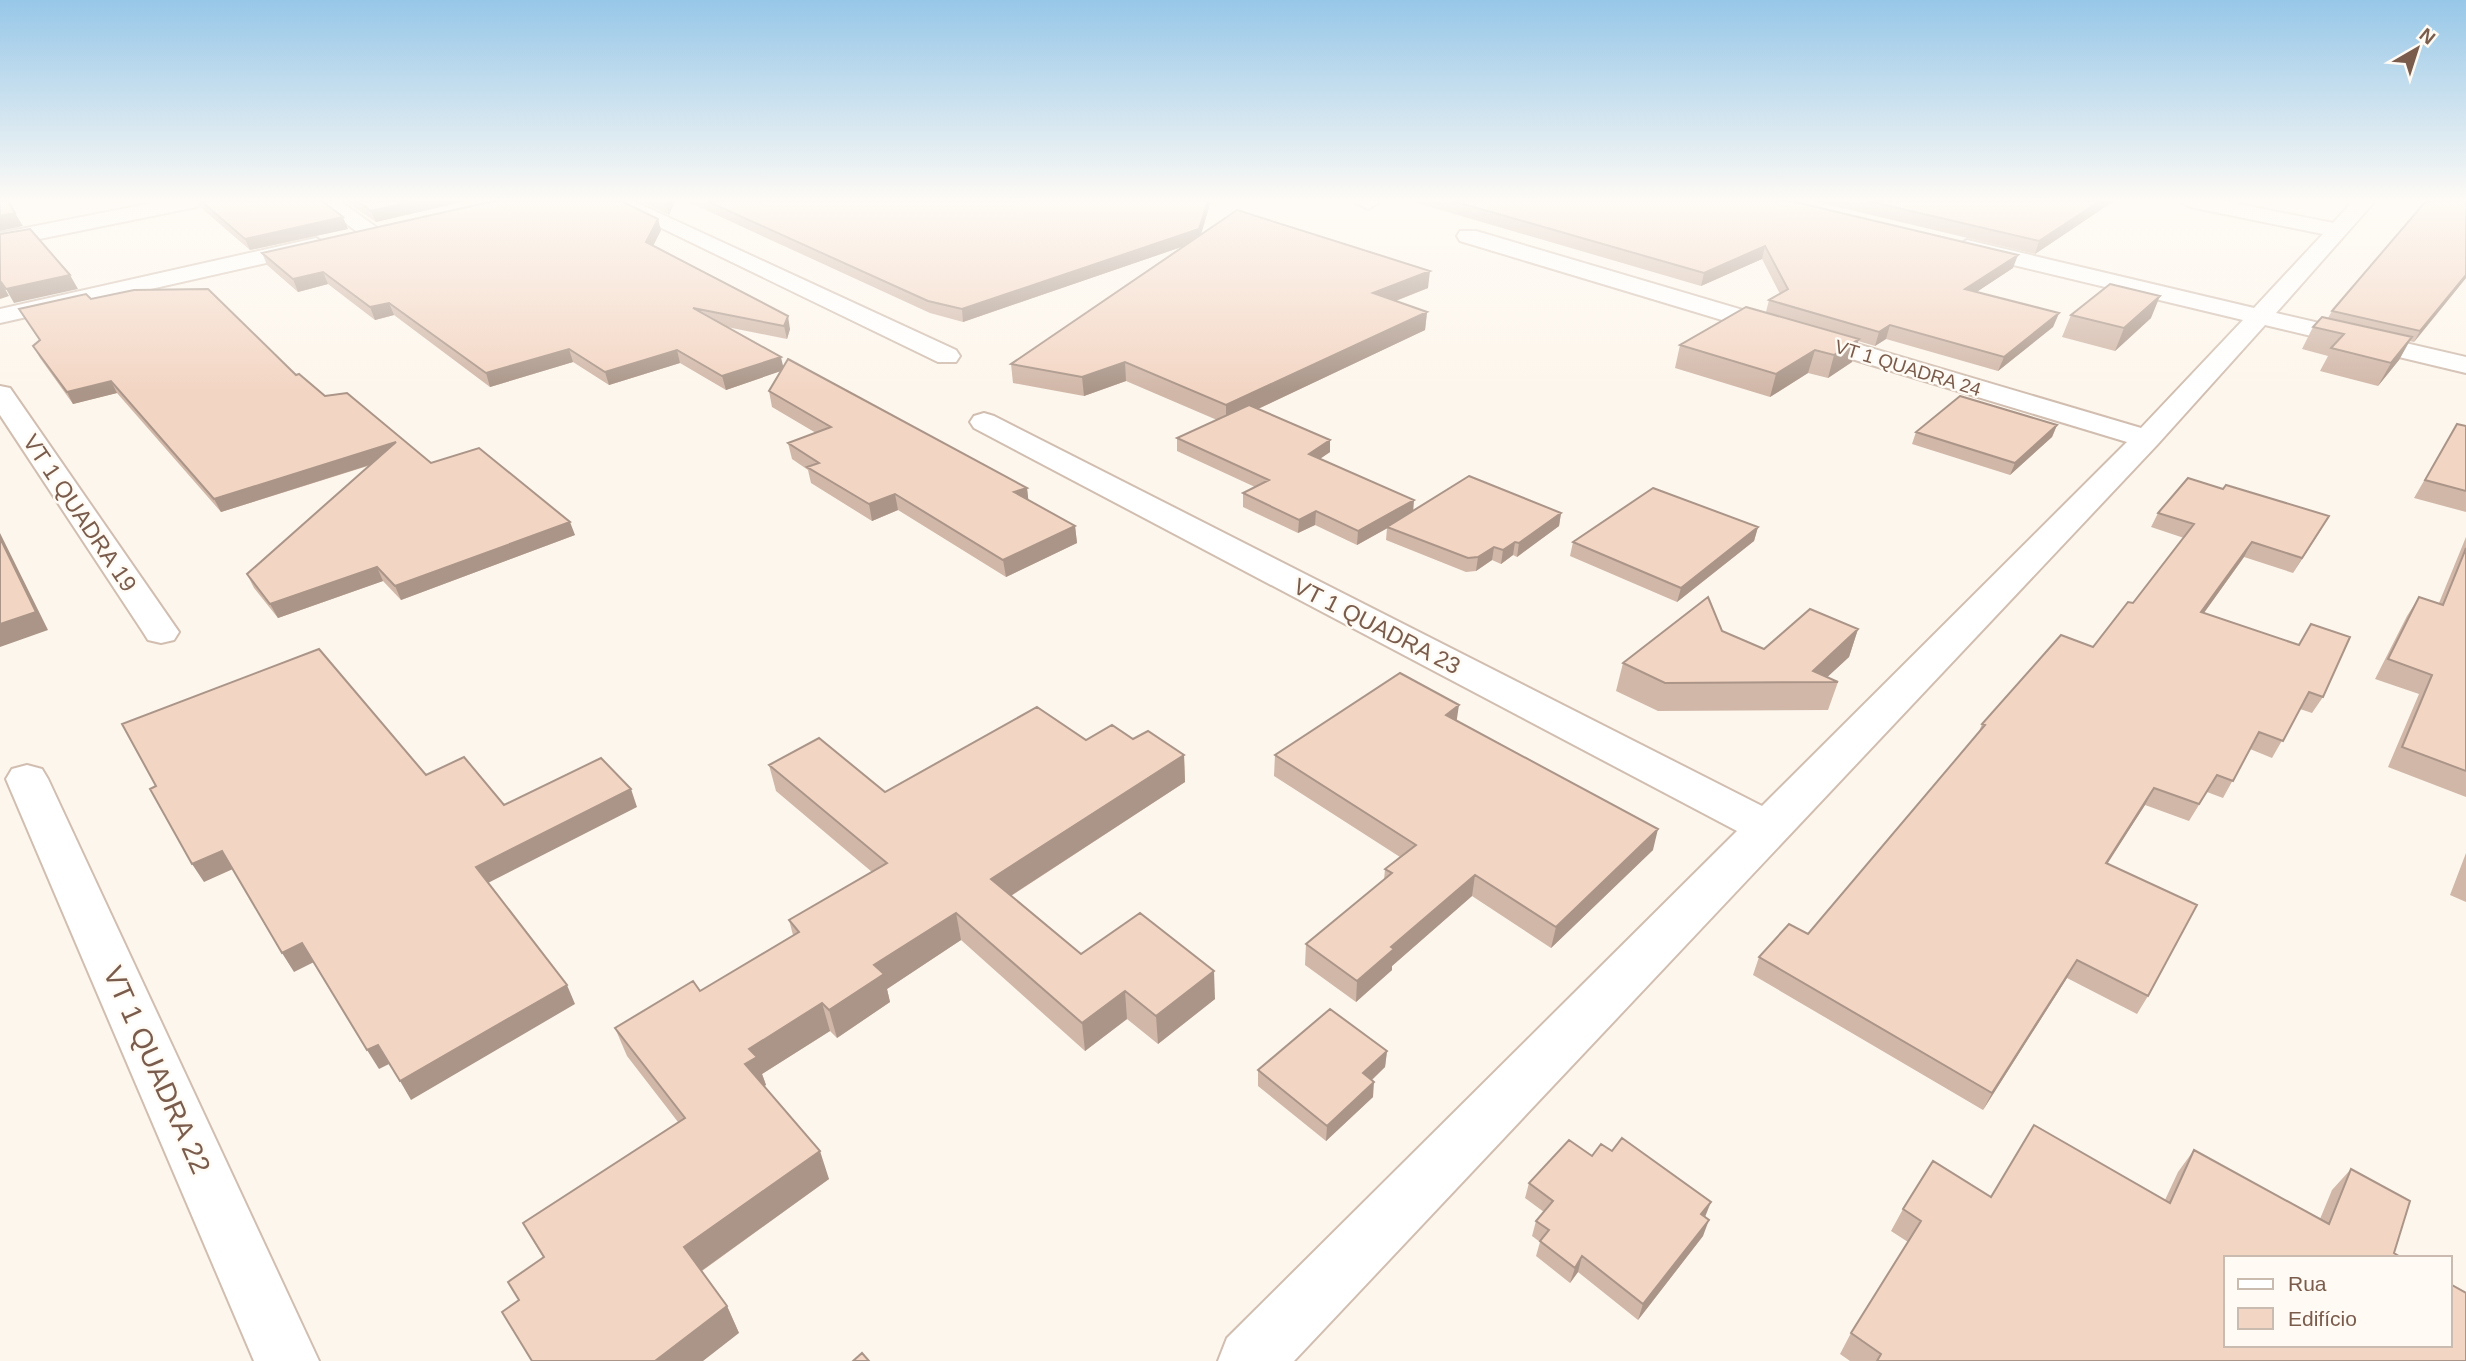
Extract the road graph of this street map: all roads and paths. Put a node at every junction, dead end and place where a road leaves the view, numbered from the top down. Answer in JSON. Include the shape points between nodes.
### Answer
{"nodes":[{"id":1,"x":229,"y":265,"type":"edge"},
{"id":2,"x":752,"y":265,"type":"edge"},
{"id":3,"x":1563,"y":265,"type":"edge"},
{"id":4,"x":2039,"y":265,"type":"edge"},
{"id":5,"x":2305,"y":265,"type":"edge"},
{"id":6,"x":0,"y":316,"type":"edge"},
{"id":7,"x":2258,"y":316,"type":"junction"},
{"id":8,"x":947,"y":356,"type":"dead end"},
{"id":9,"x":2466,"y":365,"type":"edge"},
{"id":10,"x":0,"y":394,"type":"edge"},
{"id":11,"x":984,"y":422,"type":"dead end"},
{"id":12,"x":2147,"y":439,"type":"junction"},
{"id":13,"x":161,"y":632,"type":"dead end"},
{"id":14,"x":27,"y":779,"type":"dead end"},
{"id":15,"x":1770,"y":830,"type":"junction"},
{"id":16,"x":287,"y":1361,"type":"edge"},
{"id":17,"x":1250,"y":1361,"type":"edge"}],
"edges":[{"from":1,"to":6,"type":"street"},
{"from":2,"to":8,"type":"street"},
{"from":3,"to":12,"type":"street","name":"VT 1 QUADRA 24"},
{"from":4,"to":7,"type":"street"},
{"from":5,"to":7,"type":"street"},
{"from":7,"to":9,"type":"street"},
{"from":7,"to":12,"type":"street"},
{"from":10,"to":13,"type":"street","name":"VT 1 QUADRA 19"},
{"from":11,"to":15,"type":"street","name":"VT 1 QUADRA 23"},
{"from":12,"to":15,"type":"street"},
{"from":14,"to":16,"type":"street","name":"VT 1 QUADRA 22"},
{"from":15,"to":17,"type":"street"}]}
